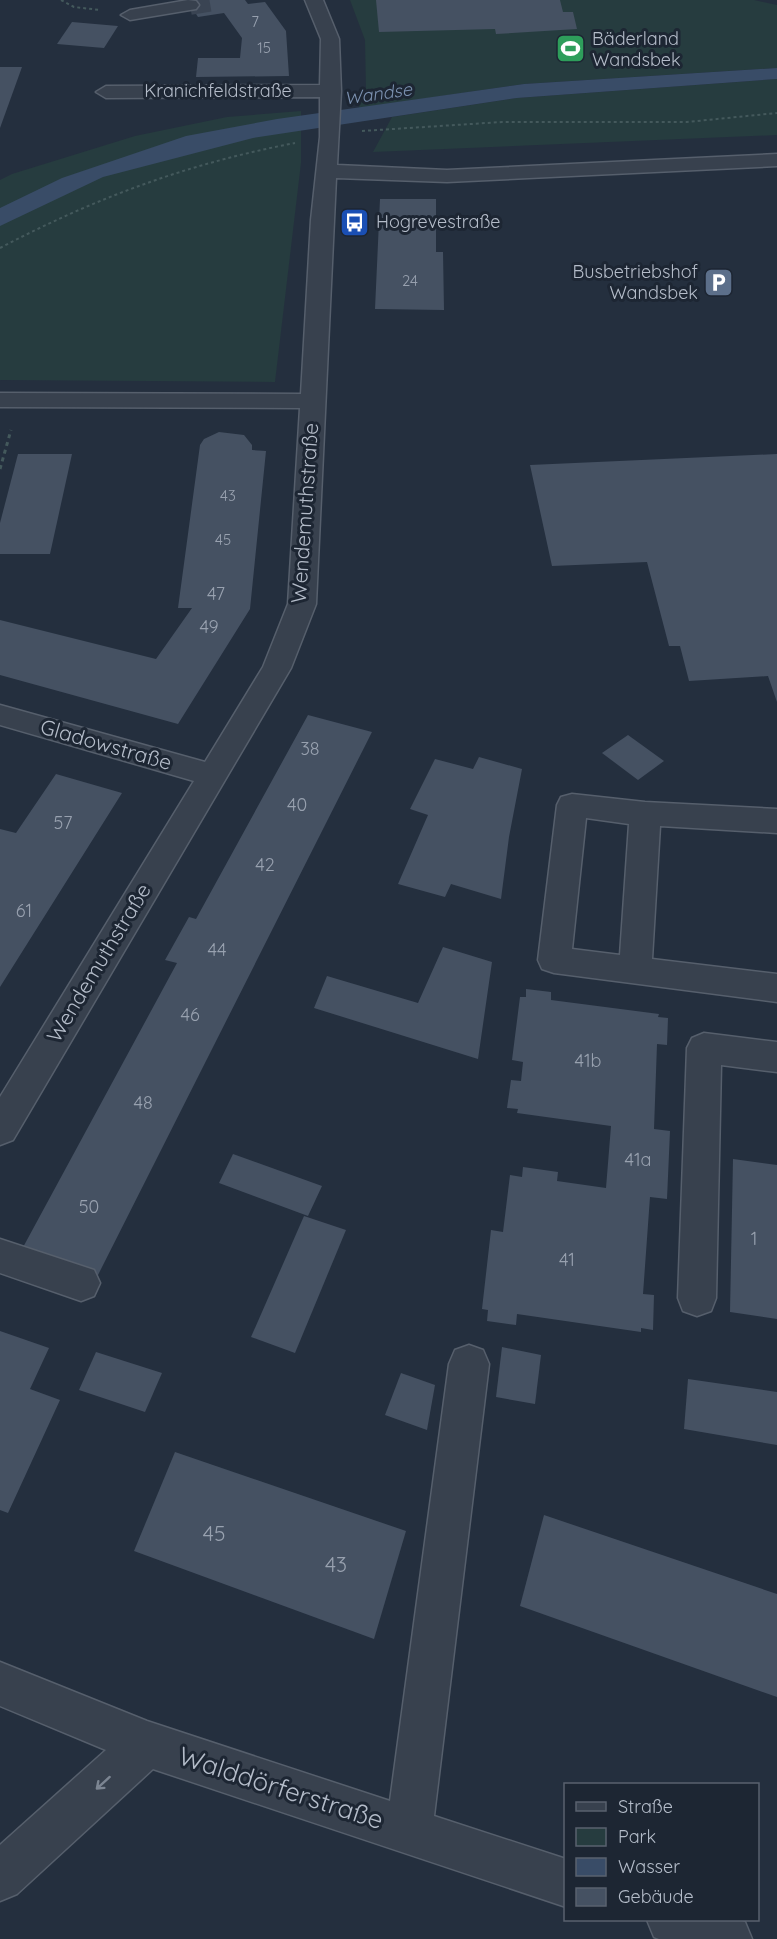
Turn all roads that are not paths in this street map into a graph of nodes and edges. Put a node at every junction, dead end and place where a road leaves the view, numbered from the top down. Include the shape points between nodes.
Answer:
1 (314, 0) edge
2 (190, 5) dead end
3 (130, 15) road end
4 (106, 92) dead end
5 (330, 116) junction
6 (777, 160) edge
7 (327, 171) junction
8 (10, 400) edge
9 (312, 401) junction
10 (0, 715) edge
11 (212, 775) junction
12 (645, 814) junction
13 (777, 821) edge
14 (635, 970) junction
15 (777, 988) edge
16 (777, 1057) edge
17 (0, 1129) edge
18 (0, 1256) edge
19 (81, 1283) dead end
20 (697, 1298) dead end
21 (469, 1364) dead end
22 (0, 1684) edge
23 (147, 1743) junction
24 (409, 1829) junction
25 (0, 1877) edge
26 (564, 1882) edge
27 (674, 1921) edge
28 (728, 1939) edge

1 - 5 street, Wendemuthstraße via 330,39
2 - 3 street
4 - 5 street, Kranichfeldstraße
5 - 7 street, Wendemuthstraße
6 - 7 street via 447,176
7 - 9 street, Wendemuthstraße
8 - 9 street via 122,410
9 - 11 street, Wendemuthstraße via 302,604 277,668
10 - 11 street, Gladowstraße
11 - 17 street, Wendemuthstraße
12 - 13 street
12 - 14 street
12 - 14 street via 572,805 554,960
14 - 15 street
16 - 20 street via 704,1048
18 - 19 street
21 - 24 street
22 - 23 street, Walddörferstraße
23 - 24 street, Walddörferstraße
23 -> 25 street
24 - 26 street, Walddörferstraße
27 - 28 street

